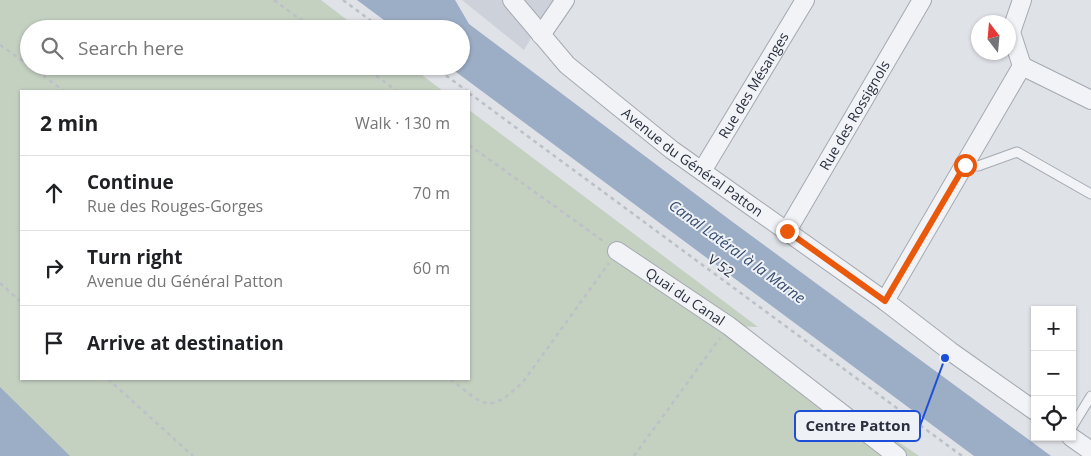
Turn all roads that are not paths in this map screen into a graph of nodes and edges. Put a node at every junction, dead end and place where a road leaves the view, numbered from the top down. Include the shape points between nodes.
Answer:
1 (512, 0) edge
2 (564, 0) edge
3 (805, 0) edge
4 (922, 0) edge
5 (1022, 0) edge
6 (542, 35) junction
7 (1022, 66) junction
8 (1091, 100) edge
9 (965, 165) junction
10 (702, 171) junction
11 (1091, 194) edge
12 (787, 231) junction
13 (617, 251) road end
14 (885, 301) junction
15 (1091, 396) edge
16 (1031, 408) edge
17 (1076, 420) edge
18 (1076, 440) edge
19 (1091, 451) edge
20 (897, 456) edge

1 - 6 street, Avenue du Général Patton
2 - 6 street
3 - 10 street, Rue des Mésanges
4 - 12 street, Rue des Rossignols
5 - 7 street via 1011,32
6 - 10 street, Avenue du Général Patton via 567,65 595,89
7 - 8 street
7 - 9 street
9 - 11 lane via 978,166 1017,152
9 - 14 street
10 - 12 street, Avenue du Général Patton
12 - 14 street, Avenue du Général Patton
13 - 20 street, Quai du Canal via 729,326
14 - 16 street, Avenue du Général Patton
15 - 17 lane
18 - 19 street

